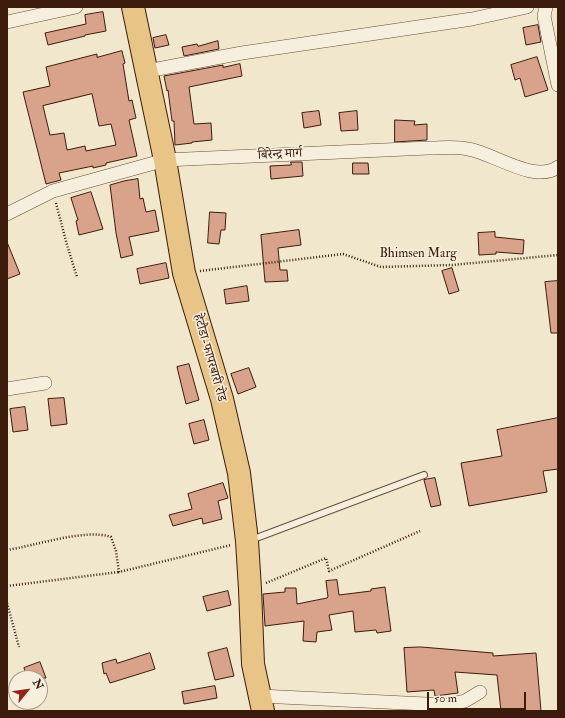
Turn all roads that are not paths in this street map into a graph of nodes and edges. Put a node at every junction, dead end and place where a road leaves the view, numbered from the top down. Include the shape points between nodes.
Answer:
1 (76, 7) edge
2 (133, 7) edge
3 (527, 7) edge
4 (546, 7) edge
5 (7, 22) edge
6 (147, 71) junction
7 (558, 85) edge
8 (165, 160) junction
9 (558, 167) edge
10 (7, 214) edge
11 (45, 383) dead end
12 (7, 389) edge
13 (424, 475) dead end
14 (247, 541) junction
15 (480, 692) dead end
16 (262, 703) edge

1 - 5 street
2 - 6 highway, हेटौडा-फापरबारी रोड
3 - 6 street
4 - 7 street via 544,16
6 - 8 highway, हेटौडा-फापरबारी रोड
8 - 9 street, बिरेन्द्र मार्ग via 436,148 468,149 534,172 552,171
8 - 10 street, बिरेन्द्र मार्ग via 53,191
8 - 14 highway, हेटौडा-फापरबारी रोड via 184,273 222,399 239,473
11 - 12 street
13 - 14 lane
14 - 16 highway, हेटौडा-फापरबारी रोड via 253,664
15 - 16 street via 465,701 447,705

